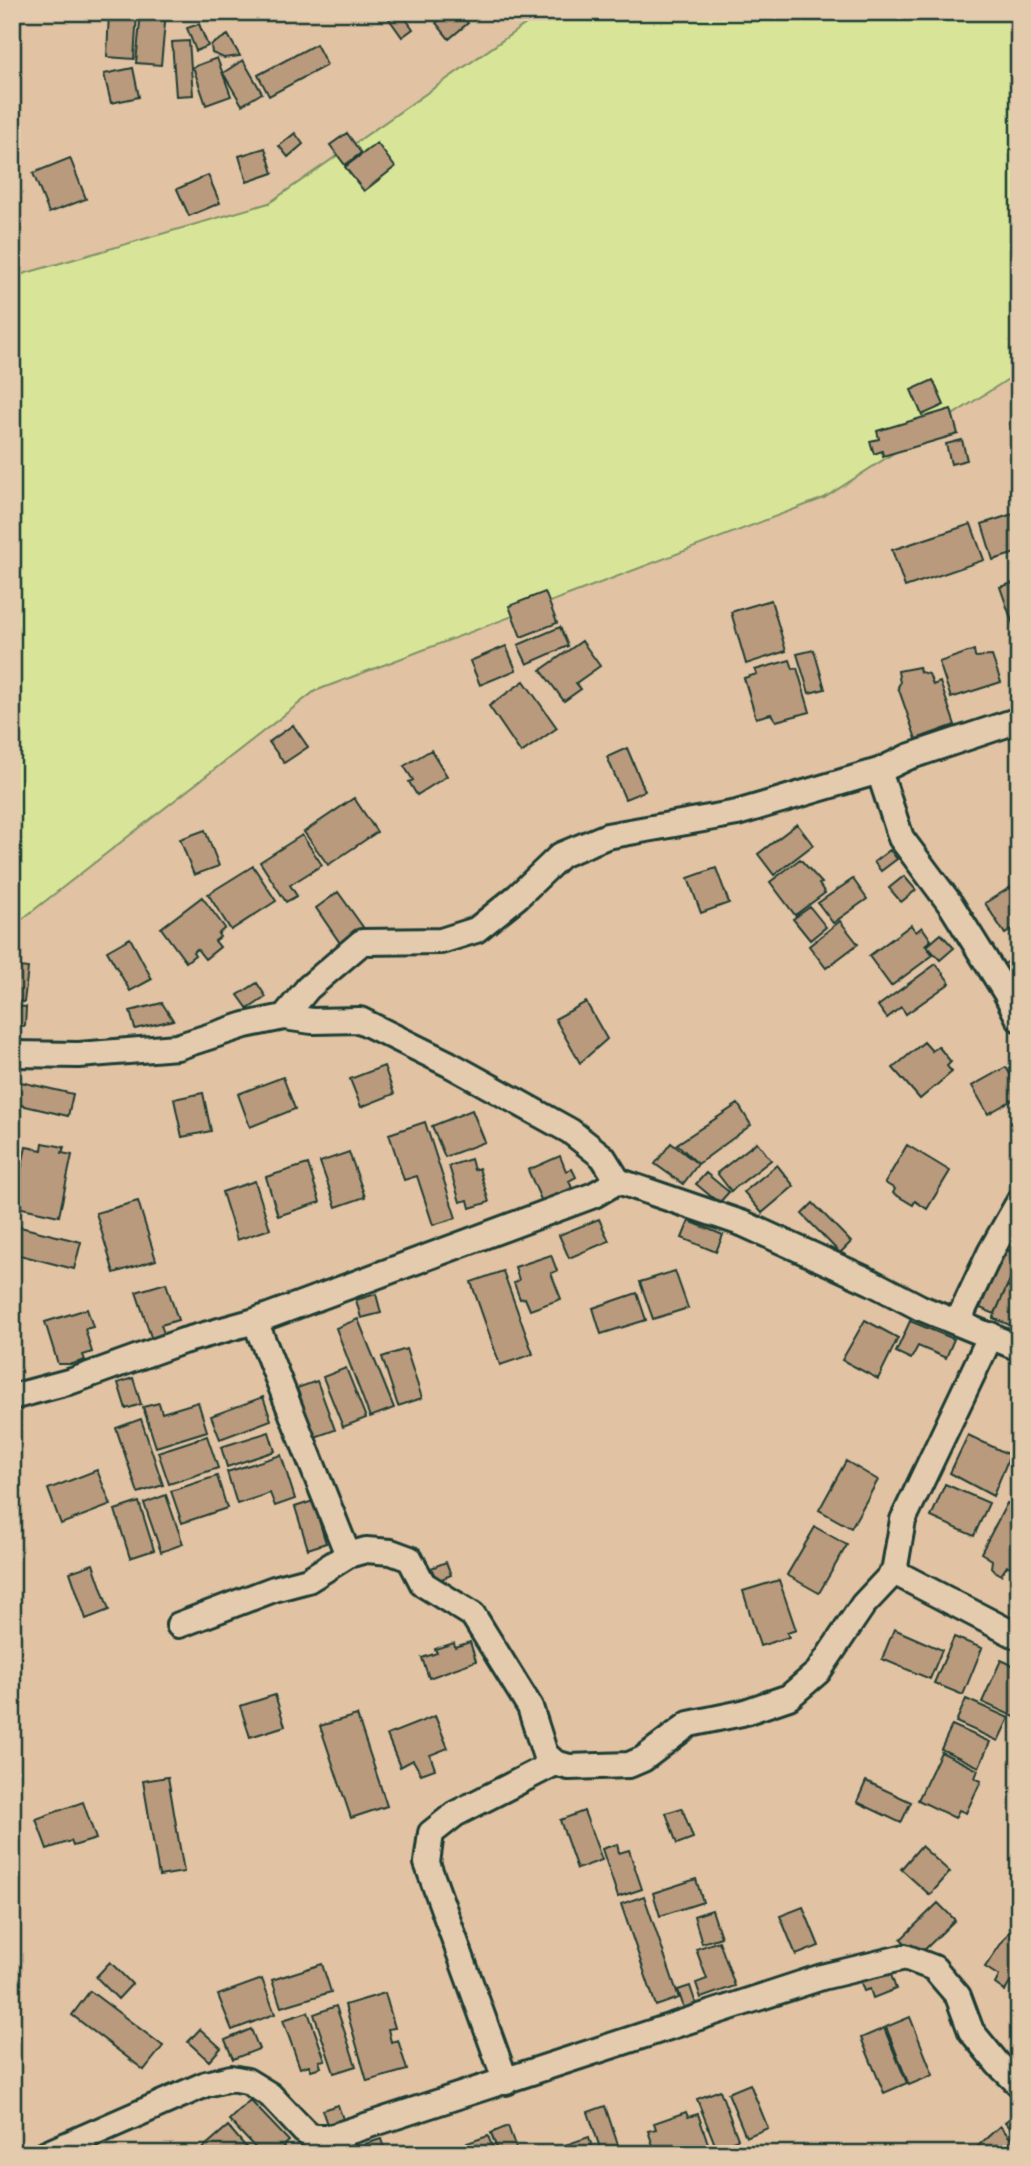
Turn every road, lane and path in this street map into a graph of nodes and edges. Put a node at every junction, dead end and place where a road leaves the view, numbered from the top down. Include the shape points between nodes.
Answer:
1 (1019, 720) edge
2 (879, 771) junction
3 (284, 1017) junction
4 (1019, 1019) edge
5 (12, 1054) edge
6 (618, 1181) junction
7 (1019, 1202) edge
8 (255, 1321) junction
9 (958, 1321) junction
10 (991, 1335) junction
11 (1019, 1348) edge
12 (12, 1397) edge
13 (348, 1555) junction
14 (894, 1572) junction
15 (179, 1625) dead end
16 (1019, 1637) edge
17 (555, 1763) junction
18 (506, 2082) junction
19 (1019, 2084) edge
20 (46, 2154) edge

1 - 2 street
2 - 3 street via 737,813 607,836 561,855 476,930 441,941 362,942 309,988
2 - 4 street via 901,838 951,905
3 - 5 street via 177,1046 79,1055
3 - 6 street via 360,1020 570,1131 603,1157
6 - 8 street via 594,1195
6 - 9 street via 744,1224
7 - 9 street
8 - 12 street
8 - 13 street
9 - 10 street
10 - 11 street
10 - 14 street via 903,1520
13 - 15 street via 308,1580
13 - 17 street via 366,1550 410,1559 423,1584 473,1615 530,1707 545,1754
14 - 16 street
14 - 17 street via 863,1605 818,1672 789,1697 689,1724 629,1765 569,1767
17 - 18 street via 455,1814 431,1833 427,1863
18 - 19 street via 822,1977 905,1957 934,1968 958,1996 971,2031
18 - 20 street via 332,2137 312,2137 270,2095 247,2081 231,2078 206,2084

